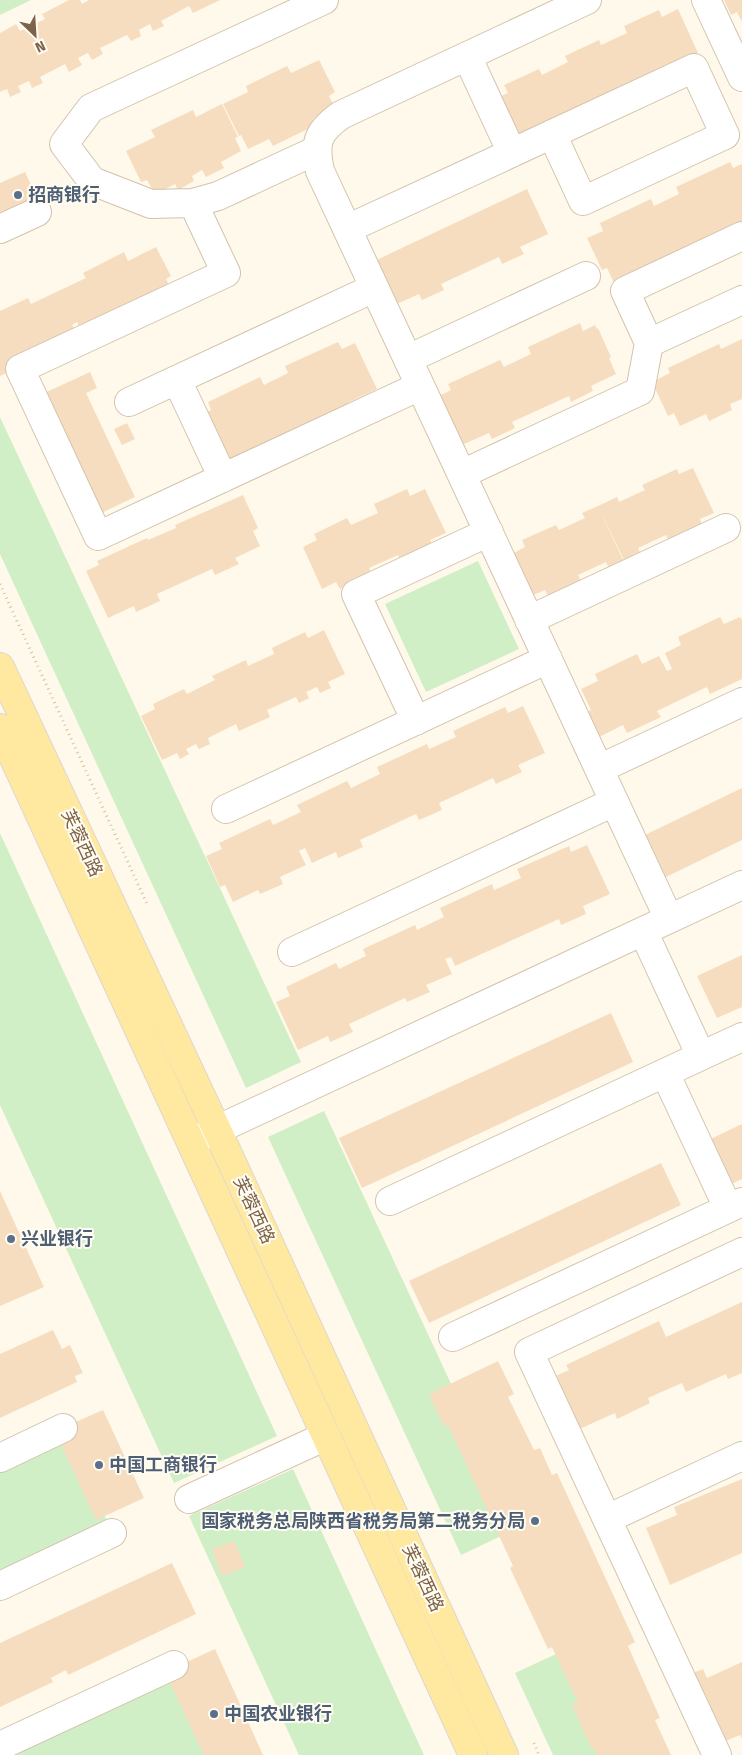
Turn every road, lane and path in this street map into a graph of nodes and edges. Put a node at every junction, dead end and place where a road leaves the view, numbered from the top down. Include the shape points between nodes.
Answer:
1 (324, 0) edge
2 (706, 0) edge
3 (575, 3) edge
4 (467, 56) junction
5 (742, 77) edge
6 (552, 134) junction
7 (316, 150) junction
8 (512, 153) junction
9 (193, 204) junction
10 (37, 212) dead end
11 (0, 229) edge
12 (347, 230) junction
13 (742, 236) edge
14 (586, 276) dead end
15 (374, 288) junction
16 (742, 300) edge
17 (650, 343) junction
18 (408, 358) junction
19 (177, 380) junction
20 (420, 386) junction
21 (129, 402) dead end
22 (462, 474) junction
23 (223, 478) junction
24 (726, 528) dead end
25 (489, 532) junction
26 (530, 620) junction
27 (548, 659) junction
28 (0, 667) edge
29 (742, 702) edge
30 (416, 721) junction
31 (0, 728) edge
32 (599, 769) junction
33 (614, 802) junction
34 (226, 809) dead end
35 (742, 885) edge
36 (669, 919) junction
37 (643, 931) junction
38 (292, 952) dead end
39 (742, 1037) edge
40 (701, 1056) junction
41 (665, 1073) junction
42 (217, 1130) junction
43 (190, 1142) junction
44 (390, 1201) dead end
45 (735, 1205) edge
46 (742, 1252) edge
47 (453, 1336) dead end
48 (63, 1428) dead end
49 (326, 1436) junction
50 (742, 1456) edge
51 (0, 1458) edge
52 (189, 1498) dead end
53 (606, 1519) junction
54 (112, 1534) dead end
55 (0, 1586) edge
56 (174, 1665) dead end
57 (0, 1746) edge
58 (472, 1755) edge
59 (504, 1755) edge
60 (717, 1755) edge

1 - 9 street via 91,108 64,144 92,181 151,204
2 - 5 street
3 - 4 street
4 - 7 street via 342,114 327,125
4 - 8 street
6 - 6 street via 694,68 725,134 583,201
6 - 8 street
7 - 9 street via 218,196
7 - 12 street via 320,171
8 - 12 street
9 - 23 street via 226,274 20,369 98,536
10 - 11 street
12 - 15 street
13 - 17 street via 625,291
14 - 18 street
15 - 18 street
15 - 19 street
16 - 17 street
17 - 22 street via 640,391
18 - 20 street
19 - 21 street
19 - 23 street
20 - 22 street
20 - 23 street
22 - 25 street
24 - 26 street
25 - 26 street
25 - 30 street via 356,594
26 - 27 street
27 - 30 street
27 - 32 street
28 - 42 main road, 芙蓉西路
29 - 32 street
30 - 34 street
31 - 43 main road, 芙蓉西路
32 - 33 street
33 - 36 street
33 - 38 street
35 - 36 street
36 - 37 street
37 - 40 street
37 - 42 street
39 - 40 street
40 - 41 street
41 - 44 street
41 - 45 street
42 - 43 street
42 - 59 main road, 芙蓉西路
43 - 49 main road, 芙蓉西路
45 - 47 street
46 - 53 street via 529,1352
48 - 51 street
49 - 52 street
49 - 58 main road, 芙蓉西路
50 - 53 street
53 - 60 street
54 - 55 street
56 - 57 street

